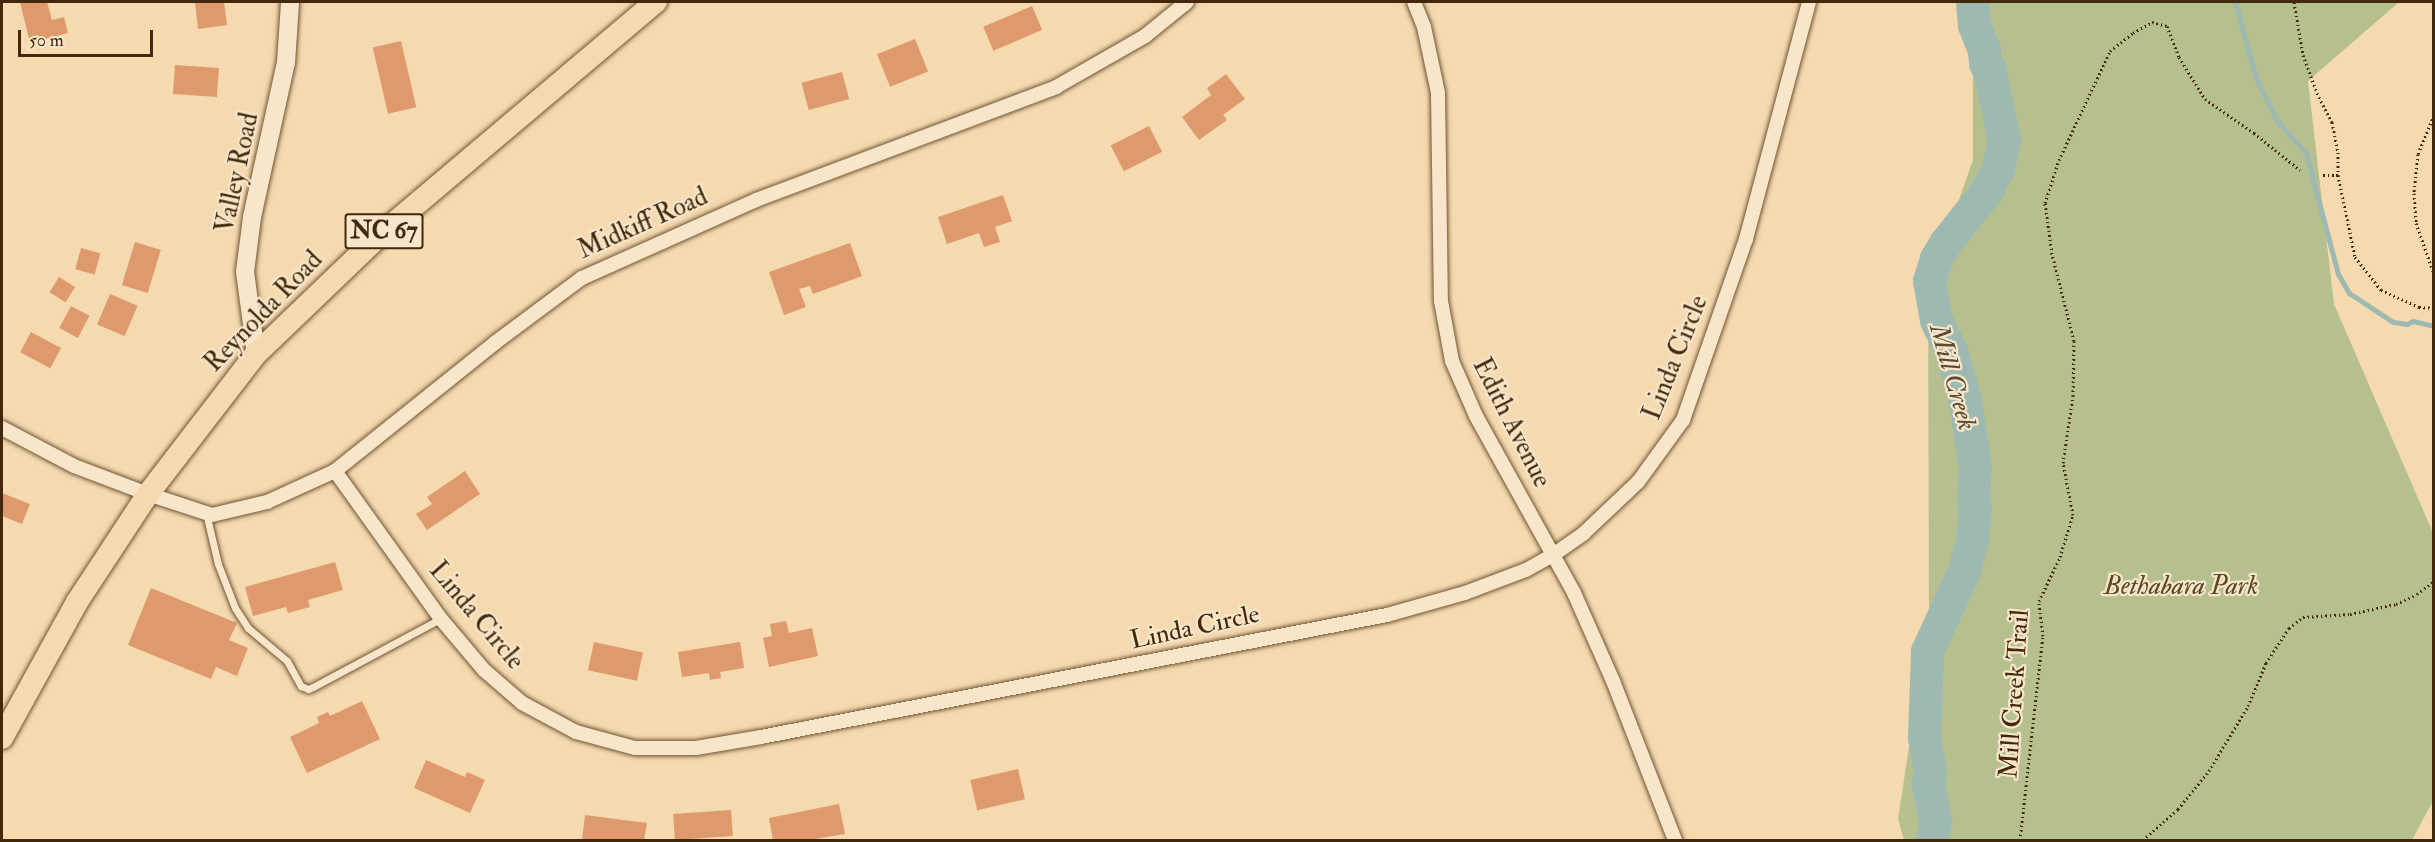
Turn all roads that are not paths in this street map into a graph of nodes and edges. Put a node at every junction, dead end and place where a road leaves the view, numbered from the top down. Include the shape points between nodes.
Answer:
1 (290, 2) edge
2 (656, 2) edge
3 (1186, 2) edge
4 (1414, 2) edge
5 (1809, 2) edge
6 (256, 354) junction
7 (2, 428) edge
8 (335, 471) junction
9 (148, 494) junction
10 (206, 513) junction
11 (1553, 555) junction
12 (441, 618) junction
13 (2, 738) edge
14 (1675, 840) edge

1 - 6 street, Valley Road via 286,63 252,216 245,272
2 - 6 main road, Reynolda Road / NC 67 via 381,234
3 - 8 street, Midkiff Road via 1145,36 1056,87 756,200 582,278
4 - 11 street, Edith Avenue via 1424,27 1438,93 1441,301 1452,361 1476,416
5 - 11 street, Linda Circle via 1746,239 1683,420 1638,482 1584,533
6 - 9 main road, Reynolda Road / NC 67
7 - 9 street, Midkiff Road via 74,466
8 - 10 street, Midkiff Road via 267,502 212,515
8 - 12 street, Linda Circle
9 - 10 street, Midkiff Road
9 - 13 main road, Reynolda Road / NC 67 via 70,612
10 - 12 lane via 218,564 235,608 248,628 287,661 301,686 313,687
11 - 12 street, Linda Circle via 1526,570 1465,593 1387,615 696,748 635,748 576,732 522,703 484,670
11 - 14 street, Edith Avenue via 1613,681

